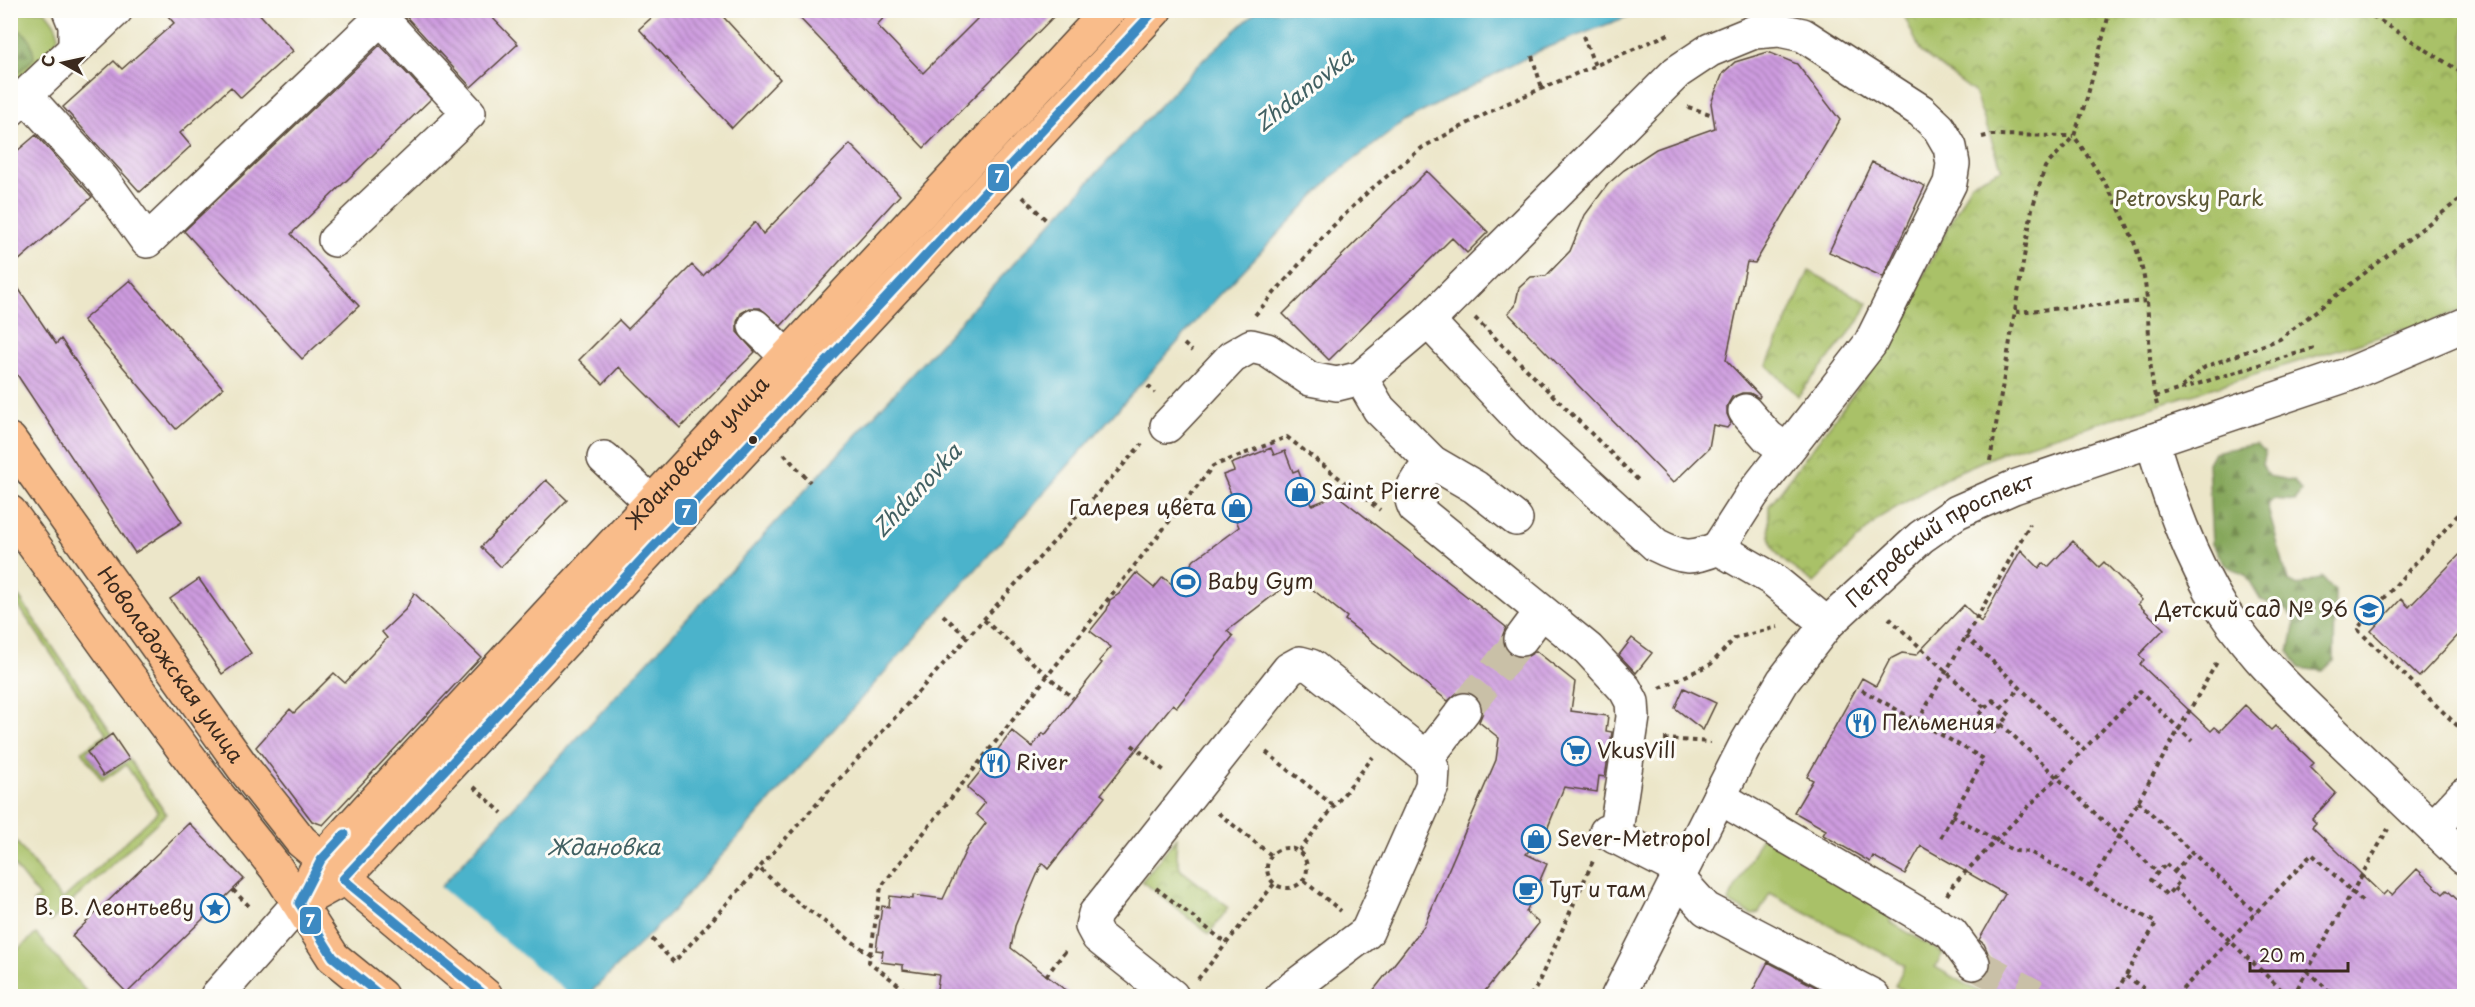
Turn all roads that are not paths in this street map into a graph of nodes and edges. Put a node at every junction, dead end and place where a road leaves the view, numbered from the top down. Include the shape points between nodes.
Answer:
1 (69, 10) edge
2 (116, 10) edge
3 (1109, 10) edge
4 (1155, 10) edge
5 (75, 48) junction
6 (18, 103) edge
7 (335, 240) dead end
8 (1428, 321) junction
9 (755, 326) dead end
10 (2464, 326) edge
11 (788, 358) junction
12 (1360, 378) junction
13 (1745, 411) dead end
14 (2155, 425) junction
15 (1167, 426) road end
16 (10, 440) edge
17 (1786, 450) junction
18 (604, 458) dead end
19 (1432, 462) junction
20 (651, 502) junction
21 (1516, 519) dead end
22 (17, 533) edge
23 (1718, 548) junction
24 (1541, 612) junction
25 (1827, 624) junction
26 (1521, 639) tunnel mouth
27 (1464, 710) tunnel mouth
28 (1427, 758) junction
29 (2464, 795) edge
30 (1719, 797) junction
31 (2433, 828) junction
32 (2464, 858) edge
33 (332, 870) junction
34 (1680, 875) junction
35 (299, 903) junction
36 (1973, 963) tunnel mouth
37 (1182, 992) edge
38 (218, 996) edge
39 (381, 996) edge
40 (486, 996) edge
41 (1282, 996) edge
42 (1618, 996) edge
43 (1873, 996) edge

1 - 5 street via 75,25
2 - 5 street
3 - 11 main road, Ждановская улица
4 - 33 main road, Ждановская улица
5 - 6 street
6 - 7 street via 103,180 147,241 381,18 469,113
8 - 12 street
8 - 17 street via 1677,72 1710,50 1754,32 1779,30 1810,39 1921,111 1939,128 1950,147 1953,164 1950,183 1870,344
8 - 23 street via 1536,436 1656,545 1676,555 1697,557
9 - 11 street
10 - 14 street, Петровский проспект via 2347,375
11 - 20 main road, Ждановская улица
12 - 15 street via 1337,384 1310,379 1267,350 1251,346 1232,357
12 - 19 street via 1379,409
13 - 17 street
14 - 25 street, Петровский проспект via 1957,512 1921,537
14 - 31 street via 2180,529 2223,609 2256,654
16 - 33 main road, Новоладожская улица via 242,766 301,841
17 - 23 street
18 - 20 street
19 - 21 street via 1475,487
19 - 24 street via 1413,486 1410,498 1415,508
20 - 33 main road, Ждановская улица
22 - 35 main road, Новоладожская улица
23 - 25 street via 1772,579
24 - 26 street
24 - 34 street via 1588,648 1632,702 1630,737 1610,834
25 - 30 street, Петровский проспект via 1783,681
27 - 28 street
28 - 37 street via 1311,666 1300,663 1289,669 1095,914 1092,926 1098,937
28 - 41 street via 1433,770 1432,786 1368,932
29 - 31 street
30 - 34 street, Петровский проспект
30 - 36 street via 1951,933
31 - 32 street
33 - 35 main road, Ждановская улица
33 - 40 main road, Новоладожская улица
34 - 42 street, Петровский проспект
34 - 43 street via 1707,909
35 - 38 street, Ждановская улица
35 - 39 main road, Новоладожская улица via 333,957

